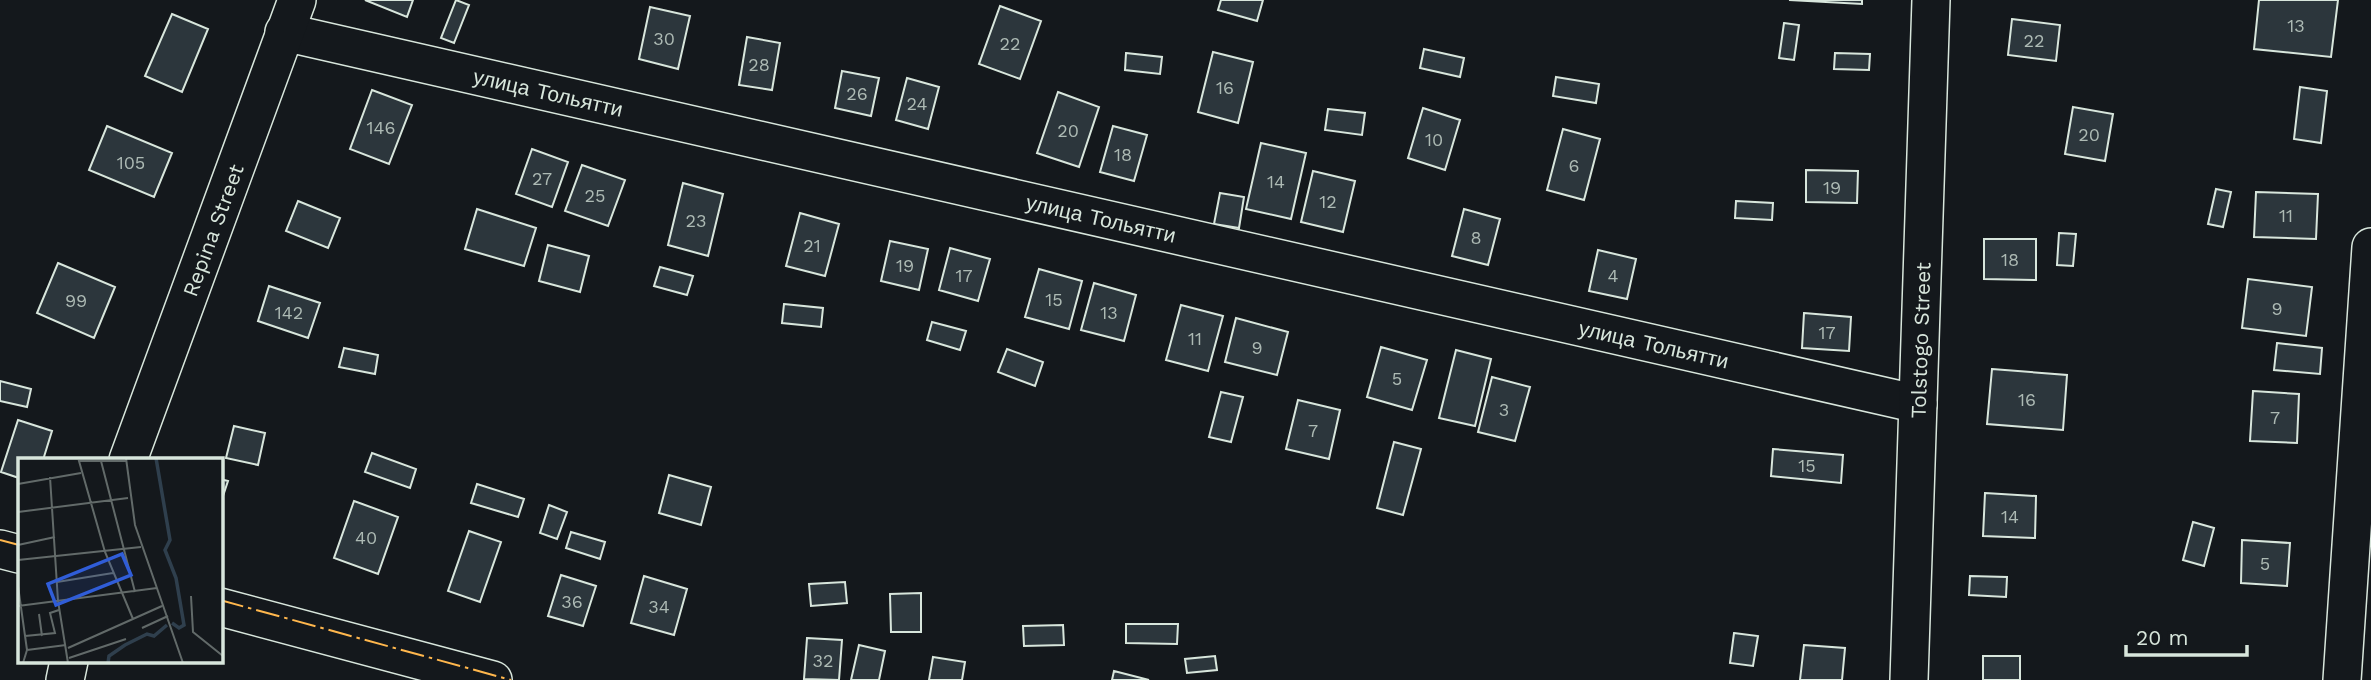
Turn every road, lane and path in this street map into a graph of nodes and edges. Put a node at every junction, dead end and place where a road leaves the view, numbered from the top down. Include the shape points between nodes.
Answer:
1 (1931, 0) edge
2 (290, 16) edge
3 (2371, 247) edge
4 (1918, 404) junction
5 (129, 458) edge
6 (0, 549) edge
7 (18, 554) edge
8 (222, 608) edge
9 (69, 662) edge
10 (65, 680) edge
11 (493, 680) edge
12 (1909, 680) edge
13 (2342, 680) edge

1 - 4 street, Tolstogo Street
2 - 4 street, улица Тольятти
2 - 5 street, Repina Street
3 - 13 street
4 - 12 street, Tolstogo Street
6 - 7 street
8 - 11 street
9 - 10 street

